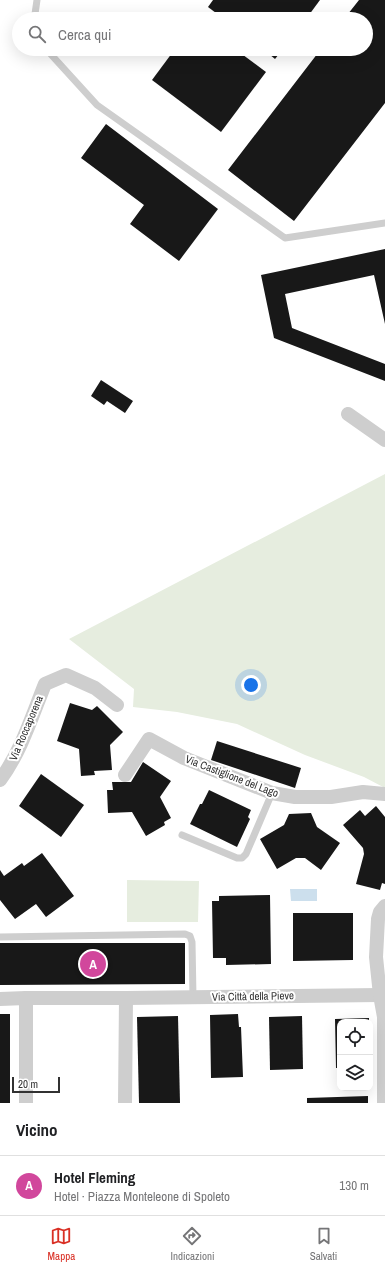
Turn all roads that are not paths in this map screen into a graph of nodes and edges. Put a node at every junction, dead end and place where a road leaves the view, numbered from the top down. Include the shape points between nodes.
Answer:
1 (37, 0) edge
2 (35, 12) edge
3 (52, 56) edge
4 (385, 223) edge
5 (348, 414) dead end
6 (385, 440) edge
7 (117, 705) dead end
8 (126, 775) dead end
9 (0, 780) edge
10 (272, 793) junction
11 (385, 794) edge
12 (182, 835) dead end
13 (385, 906) edge
14 (0, 937) edge
15 (380, 995) junction
16 (193, 997) junction
17 (0, 998) edge
18 (26, 998) junction
19 (126, 998) junction
20 (26, 1103) edge
21 (125, 1103) edge
22 (384, 1103) edge

1 - 2 lane
3 - 4 lane via 97,105 285,238
5 - 6 street
7 - 9 street, Via Roccaporena via 94,688 66,675 45,684 19,749
8 - 10 street, Via Castiglione del Lago via 149,739 184,758
10 - 11 street, Via Castiglione del Lago via 295,797 331,797 363,792
10 - 12 lane via 242,858
13 - 15 street via 380,912 377,924 376,957
14 - 16 lane via 186,934 192,942
15 - 16 street, Via Città della Pieve
15 - 22 street via 384,1018
16 - 19 street, Via Città della Pieve
17 - 18 street
18 - 19 street, Via Città della Pieve
18 - 20 street
19 - 21 street

